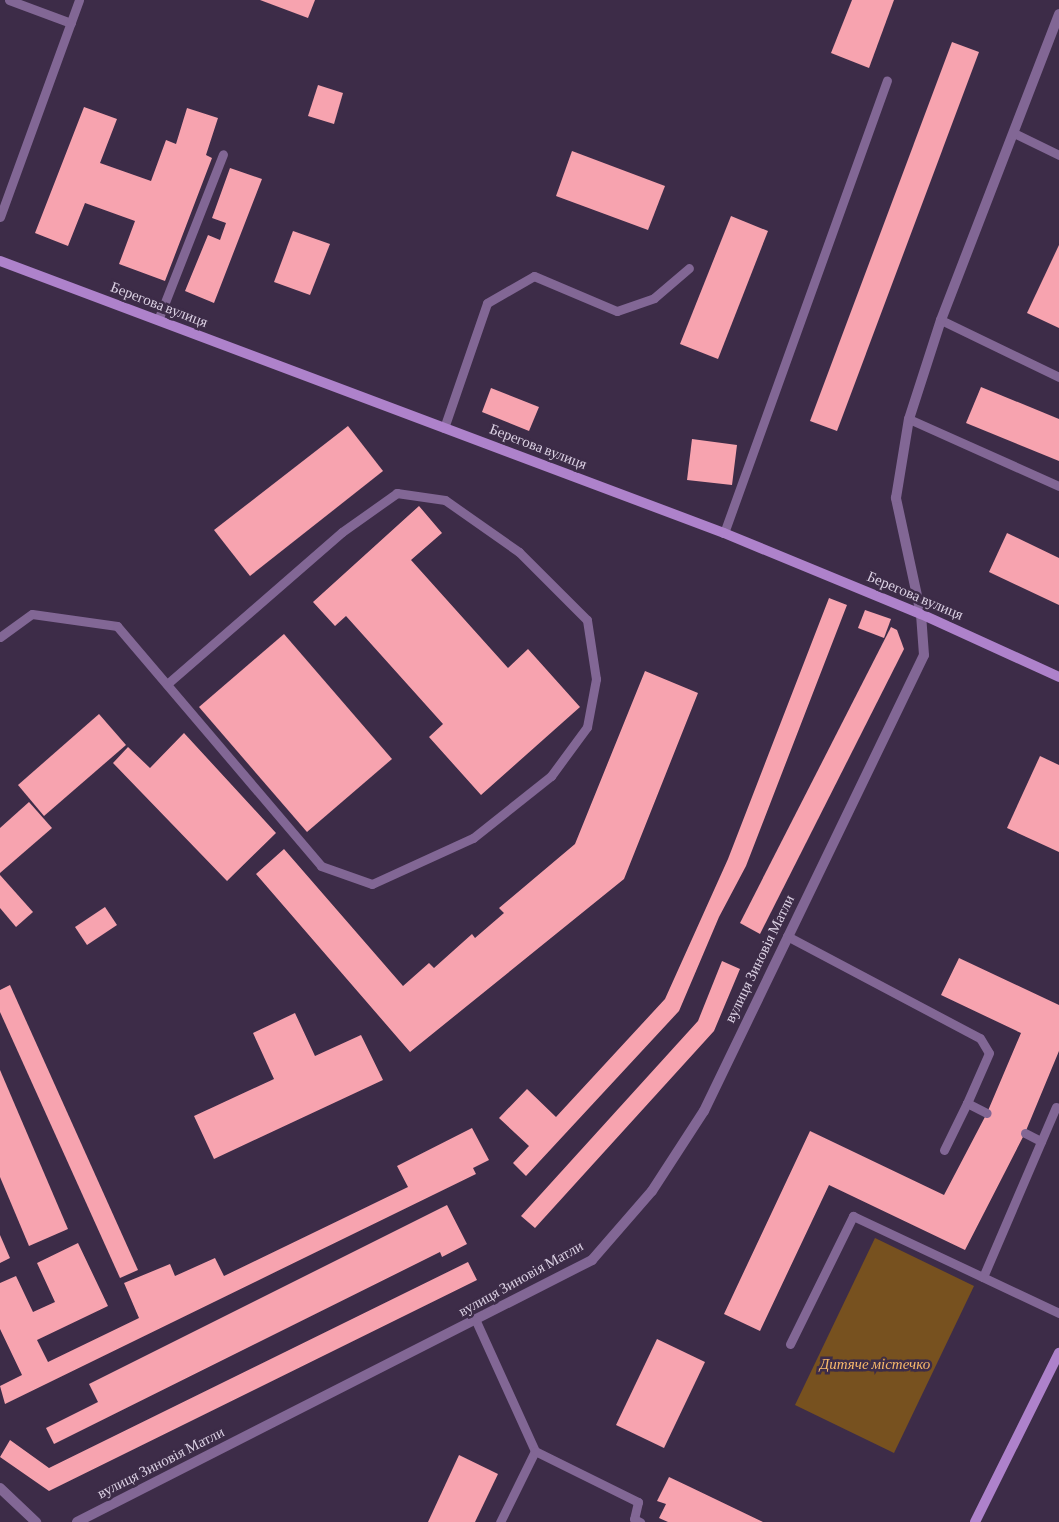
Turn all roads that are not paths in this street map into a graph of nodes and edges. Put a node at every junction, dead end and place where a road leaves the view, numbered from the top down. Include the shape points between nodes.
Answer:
1 (9, 0) edge
2 (79, 0) edge
3 (1059, 14) edge
4 (71, 23) junction
5 (887, 80) dead end
6 (1016, 134) junction
7 (223, 154) dead end
8 (1059, 155) edge
9 (0, 217) edge
10 (0, 261) edge
11 (689, 268) dead end
12 (158, 320) junction
13 (941, 320) junction
14 (1059, 377) edge
15 (909, 419) junction
16 (444, 428) junction
17 (1059, 486) edge
18 (724, 533) junction
19 (921, 614) junction
20 (0, 637) edge
21 (1059, 677) edge
22 (167, 684) junction
23 (787, 936) junction
24 (967, 1103) junction
25 (1056, 1107) dead end
26 (987, 1113) dead end
27 (1025, 1133) dead end
28 (1041, 1141) junction
29 (944, 1150) dead end
30 (983, 1277) junction
31 (1059, 1313) edge
32 (476, 1321) junction
33 (790, 1344) dead end
34 (1059, 1353) edge
35 (535, 1450) junction
36 (0, 1488) edge
37 (36, 1522) edge
38 (77, 1522) edge
39 (500, 1522) edge
40 (640, 1522) edge
41 (975, 1522) edge

1 - 4 lane
2 - 4 lane
3 - 6 street, вулиця Зиновія Матли
4 - 9 lane
5 - 18 lane via 745,463
6 - 8 lane
6 - 13 street, вулиця Зиновія Матли
7 - 12 lane
10 - 12 street, Берегова вулиця
11 - 16 lane via 654,298 617,311 534,276 487,303
12 - 16 street, Берегова вулиця
13 - 14 lane
13 - 15 street, вулиця Зиновія Матли
15 - 17 lane
15 - 19 street, вулиця Зиновія Матли via 896,498
16 - 18 street, Берегова вулиця
18 - 19 street, Берегова вулиця
19 - 21 street, Берегова вулиця
19 - 23 street, вулиця Зиновія Матли via 924,655
20 - 22 lane via 32,614 117,626
22 - 22 lane via 321,866 372,884 473,838 551,776 587,727 596,679 587,620 519,552 445,500 397,493 342,532
23 - 24 lane via 980,1038 989,1053
23 - 32 street, вулиця Зиновія Матли via 704,1111 652,1191 592,1260
24 - 26 lane
24 - 29 lane
25 - 28 lane
27 - 28 lane
28 - 30 lane
30 - 31 lane
30 - 33 lane via 853,1216
32 - 35 lane
32 - 38 street, вулиця Зиновія Матли
34 - 41 street
35 - 39 lane
35 - 40 lane via 638,1502 634,1519
36 - 37 street

